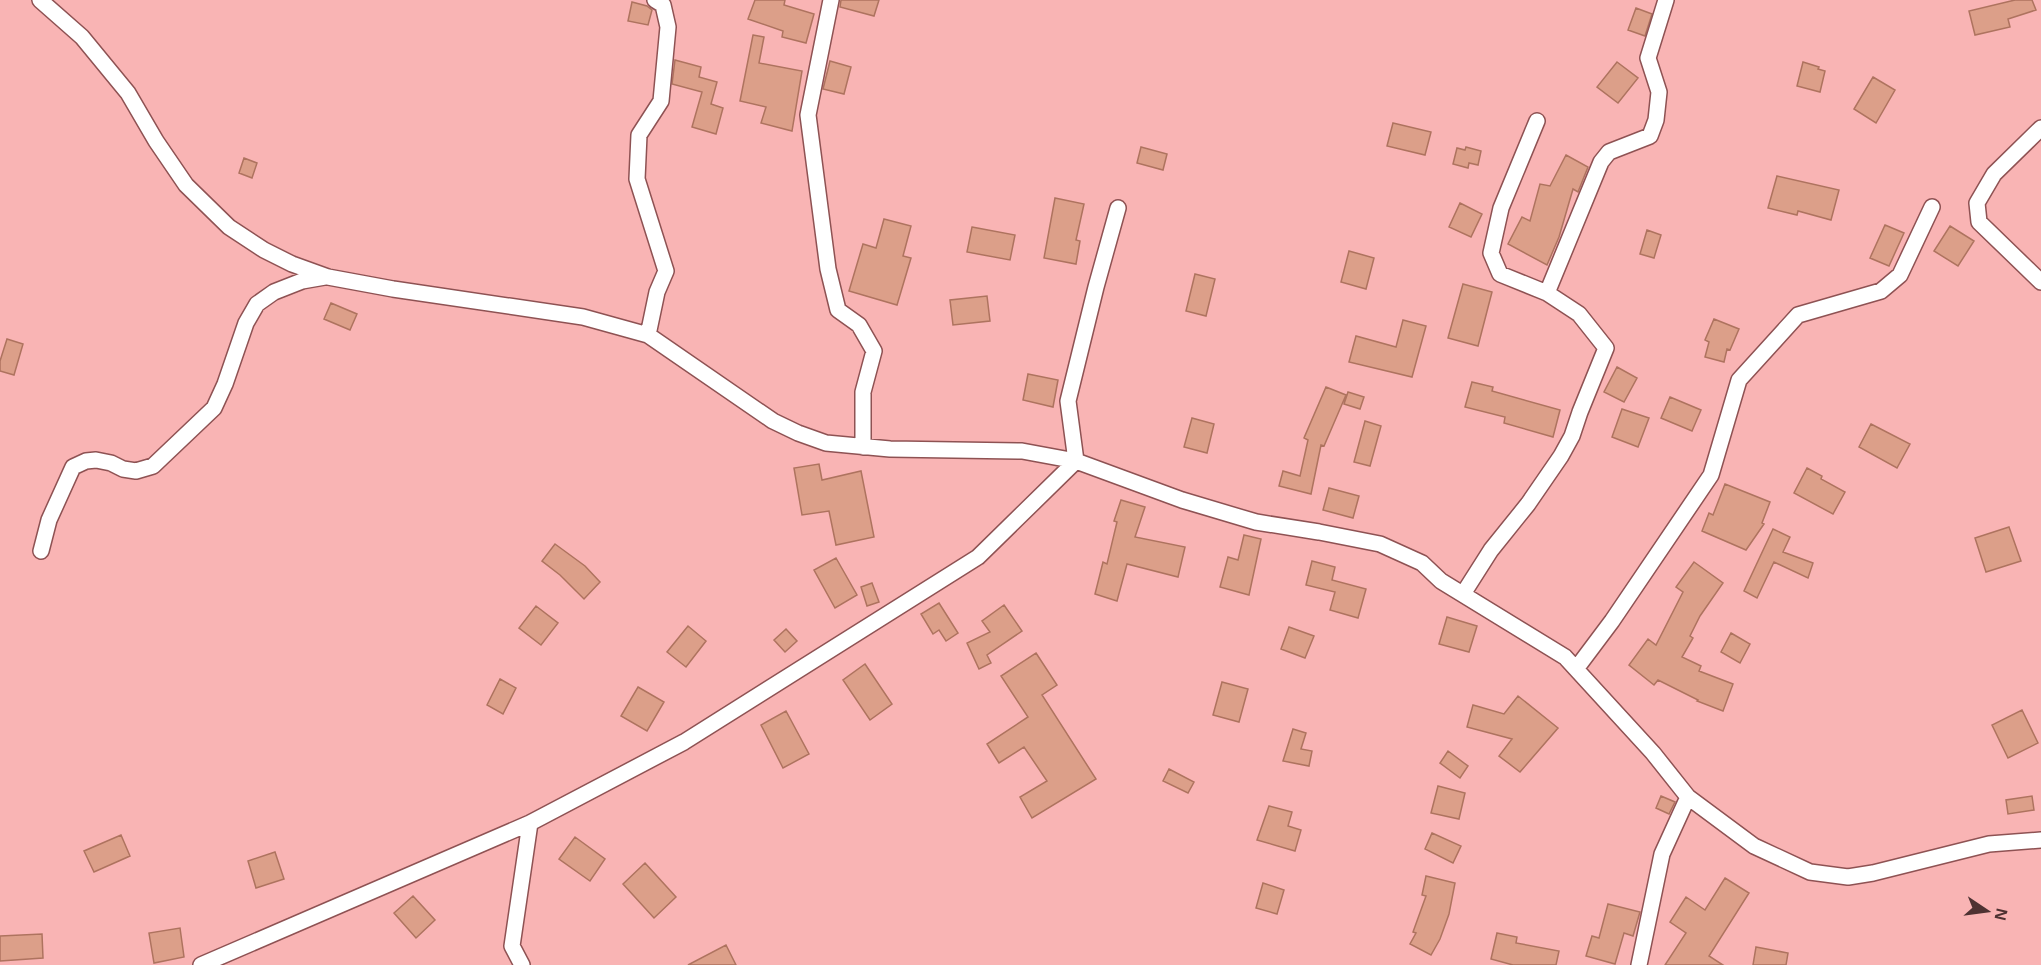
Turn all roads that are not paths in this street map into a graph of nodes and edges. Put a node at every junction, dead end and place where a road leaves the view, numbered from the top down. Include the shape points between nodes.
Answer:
1 (40, 0) edge
2 (655, 0) edge
3 (831, 0) edge
4 (1666, 0) edge
5 (1537, 121) dead end
6 (2041, 129) edge
7 (1932, 207) dead end
8 (1119, 208) dead end
9 (328, 277) junction
10 (2041, 282) edge
11 (1547, 293) junction
12 (648, 335) junction
13 (863, 447) junction
14 (1076, 461) junction
15 (41, 551) dead end
16 (1463, 594) junction
17 (1576, 669) junction
18 (1688, 797) junction
19 (530, 823) junction
20 (2041, 840) edge
21 (201, 965) edge
22 (522, 965) edge
23 (1639, 965) edge

1 - 9 street via 89,45 128,93 186,185 229,227 264,250
2 - 12 street via 663,5 668,27 661,101 639,135 637,179 666,271
3 - 13 street via 808,115 828,269 838,310 859,325 874,351 863,392
4 - 11 street via 1648,58 1659,92 1650,136 1609,152 1601,162
5 - 11 street via 1501,208 1491,253 1500,274
6 - 10 street via 1994,174 1977,203 1979,222
7 - 17 street via 1900,275 1881,291 1798,315 1739,380 1711,475
8 - 14 street via 1068,401
9 - 12 street via 583,317
9 - 15 street via 302,281 257,303 214,408 153,466 136,471 96,460 74,467 49,520
11 - 16 street via 1579,314 1606,348 1561,456
12 - 13 street via 773,421 826,443
13 - 14 street via 1022,451
14 - 16 street via 1256,522 1380,544 1422,563
14 - 19 street via 978,557 684,742
16 - 17 street via 1565,657
17 - 18 street
18 - 20 street via 1754,846 1810,872 1848,877 1989,844
18 - 23 street via 1662,854
19 - 21 street
19 - 22 street via 512,946

